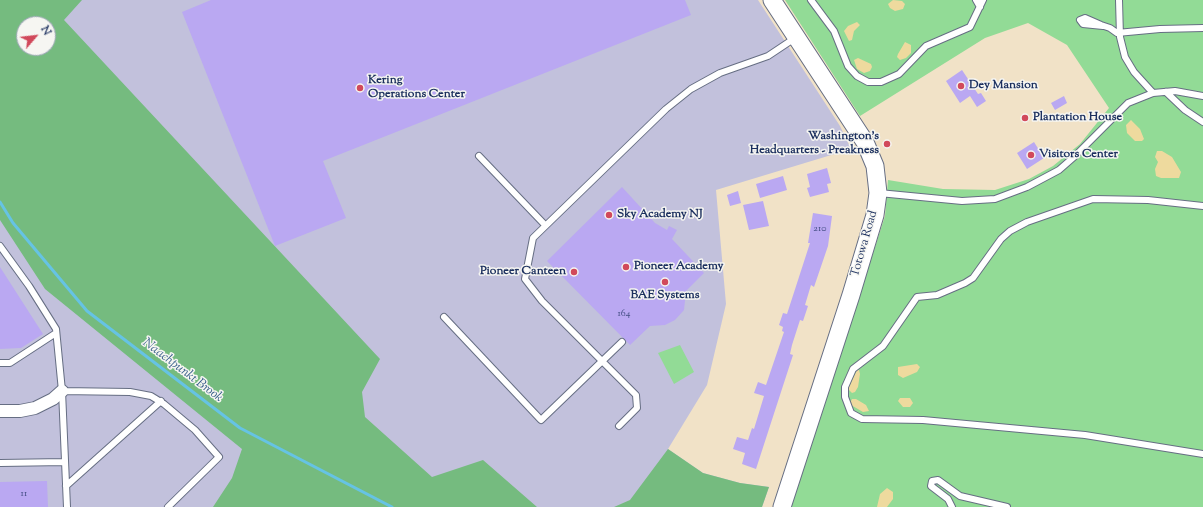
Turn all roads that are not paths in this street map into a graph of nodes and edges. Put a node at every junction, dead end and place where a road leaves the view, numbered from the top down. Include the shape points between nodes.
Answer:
1 (772, 0) edge
2 (811, 0) edge
3 (976, 0) edge
4 (983, 0) edge
5 (1119, 0) edge
6 (980, 7) junction
7 (1103, 26) dead end
8 (1203, 28) edge
9 (1119, 33) junction
10 (796, 37) junction
11 (1166, 92) junction
12 (1153, 93) junction
13 (1203, 96) edge
14 (1203, 122) edge
15 (479, 156) dead end
16 (878, 193) junction
17 (1203, 206) edge
18 (545, 225) junction
19 (0, 246) edge
20 (444, 317) dead end
21 (56, 333) junction
22 (622, 342) dead end
23 (602, 360) junction
24 (0, 363) edge
25 (62, 391) junction
26 (160, 401) junction
27 (0, 411) edge
28 (619, 426) dead end
29 (1203, 454) edge
30 (65, 462) junction
31 (0, 463) edge
32 (66, 486) junction
33 (68, 507) edge
34 (168, 507) edge
35 (782, 507) edge
36 (952, 507) edge
37 (1007, 507) edge

1 - 10 main road, Totowa Road
2 - 6 lane via 834,30 848,66 857,76 868,82 881,82 899,74 926,46 970,28
3 - 6 lane
4 - 6 lane
5 - 9 lane
7 - 9 lane
8 - 9 lane
9 - 12 lane via 1130,66
10 - 16 main road, Totowa Road via 865,142 875,166
10 - 18 lane via 768,56 720,73 691,89 666,109
11 - 12 lane
11 - 13 lane via 1188,92
11 - 14 lane via 1185,110
12 - 16 lane via 1128,103 1059,170 1021,190 995,199 962,201
15 - 18 lane
16 - 35 main road, Totowa Road via 875,215 853,288
17 - 29 lane via 1148,200 1093,199 1027,222 1010,231 1001,239 973,278 965,284 937,295 917,297 914,300 883,346 853,369 845,387 845,397 851,413 862,419 923,420 1084,435
18 - 23 lane via 533,238 525,279 542,301
19 - 21 lane via 29,286
20 - 23 lane via 541,420
21 - 24 lane via 10,363
21 - 25 lane
22 - 23 lane
23 - 28 lane via 636,395 637,408
25 - 26 lane via 130,392 151,396
25 - 27 street via 35,408
25 - 30 lane
26 - 32 lane
26 - 34 lane via 195,430 220,457
30 - 31 lane
30 - 32 lane
32 - 33 lane
36 - 37 lane via 948,499 931,486 932,481 938,480 960,496

